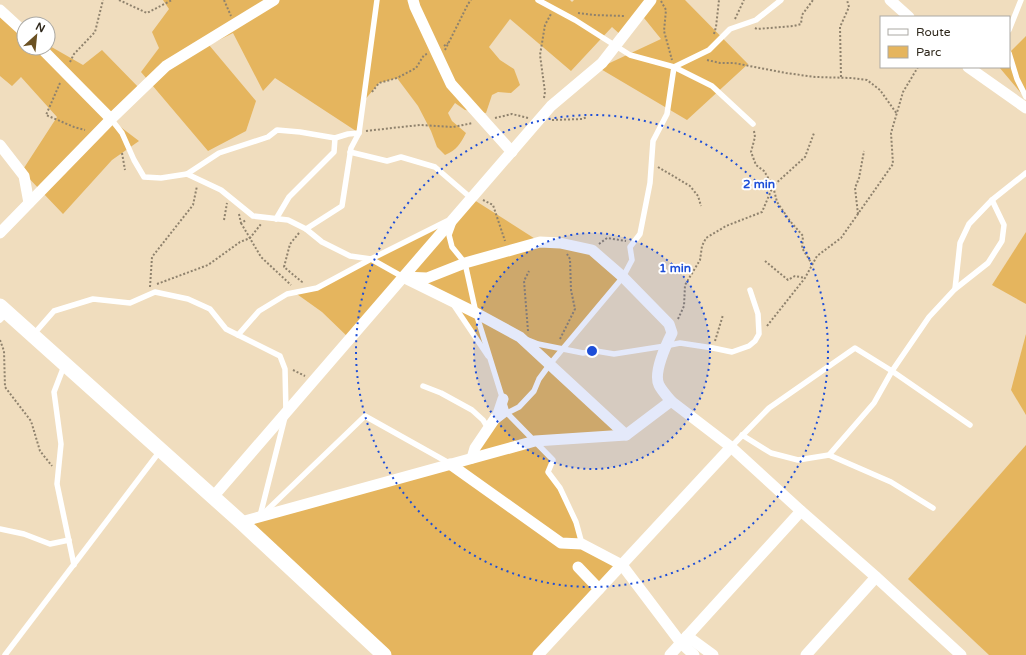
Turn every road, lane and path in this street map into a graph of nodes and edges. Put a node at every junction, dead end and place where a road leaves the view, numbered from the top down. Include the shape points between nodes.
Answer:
1 (119, 0) edge
2 (172, 0) edge
3 (224, 0) edge
4 (274, 0) edge
5 (377, 0) edge
6 (413, 0) edge
7 (471, 0) edge
8 (538, 0) edge
9 (651, 0) edge
10 (661, 0) edge
11 (719, 0) edge
12 (744, 0) edge
13 (781, 0) edge
14 (813, 0) edge
15 (847, 0) edge
16 (890, 0) edge
17 (1021, 0) edge
18 (554, 9) junction
19 (0, 10) edge
20 (578, 13) dead end
21 (639, 16) junction
22 (908, 16) edge
23 (747, 23) junction
24 (16, 25) edge
25 (234, 25) junction
26 (1010, 28) edge
27 (730, 29) junction
28 (448, 43) junction
29 (616, 46) junction
30 (435, 50) junction
31 (706, 51) junction
32 (49, 56) edge
33 (694, 57) junction
34 (1010, 57) edge
35 (674, 67) junction
36 (917, 68) edge
37 (969, 68) edge
38 (444, 69) junction
39 (841, 77) junction
40 (1026, 97) edge
41 (544, 99) dead end
42 (363, 102) junction
43 (1026, 108) edge
44 (896, 114) junction
45 (111, 119) junction
46 (753, 124) joint
47 (359, 132) junction
48 (814, 132) dead end
49 (335, 138) junction
50 (0, 145) edge
51 (864, 151) dead end
52 (350, 152) junction
53 (512, 152) junction
54 (652, 163) junction
55 (1026, 173) edge
56 (187, 174) junction
57 (198, 179) junction
58 (773, 186) junction
59 (474, 195) junction
60 (228, 196) junction
61 (992, 200) junction
62 (29, 203) junction
63 (701, 206) dead end
64 (858, 214) junction
65 (266, 218) junction
66 (454, 218) junction
67 (276, 219) junction
68 (224, 220) dead end
69 (241, 223) dead end
70 (304, 229) junction
71 (0, 233) edge
72 (250, 238) junction
73 (633, 242) junction
74 (560, 243) junction
75 (592, 250) junction
76 (508, 251) junction
77 (371, 260) junction
78 (764, 261) dead end
79 (465, 263) junction
80 (812, 264) junction
81 (529, 271) dead end
82 (403, 277) junction
83 (623, 277) junction
84 (805, 278) junction
85 (955, 289) junction
86 (750, 290) dead end
87 (298, 292) junction
88 (149, 295) junction
89 (450, 300) junction
90 (476, 312) junction
91 (3, 313) edge
92 (723, 315) dead end
93 (672, 333) junction
94 (760, 334) junction
95 (33, 335) junction
96 (238, 335) junction
97 (524, 339) junction
98 (0, 340) edge
99 (665, 346) junction
100 (713, 348) junction
101 (562, 349) junction
102 (492, 362) junction
103 (65, 364) junction
104 (550, 364) junction
105 (285, 369) junction
106 (892, 371) junction
107 (314, 381) junction
108 (423, 386) dead end
109 (503, 399) junction
110 (671, 401) junction
111 (507, 412) junction
112 (286, 413) junction
113 (970, 425) dead end
114 (488, 428) junction
115 (626, 435) junction
116 (742, 435) junction
117 (535, 441) junction
118 (731, 447) junction
119 (161, 450) junction
120 (829, 455) junction
121 (472, 458) junction
122 (450, 464) junction
123 (58, 474) junction
124 (213, 497) junction
125 (933, 508) dead end
126 (801, 511) junction
127 (260, 516) junction
128 (241, 522) junction
129 (0, 529) edge
130 (69, 540) junction
131 (582, 544) junction
132 (74, 564) junction
133 (622, 565) junction
134 (578, 567) dead end
135 (876, 577) junction
136 (599, 589) junction
137 (684, 639) junction
138 (949, 651) edge
139 (5, 655) edge
140 (384, 655) edge
141 (538, 655) edge
142 (670, 655) edge
143 (694, 655) edge
144 (713, 655) edge
145 (806, 655) edge
146 (961, 655) edge

1 - 2 path via 147,13
3 - 25 path
4 - 25 street
5 - 42 lane
6 - 30 street
7 - 28 path
8 - 18 lane
9 - 21 street
10 - 35 path via 666,10 664,31
11 - 31 path via 716,27
12 - 27 path
13 - 23 lane via 756,20
14 - 23 path via 802,15 801,24 757,29
15 - 39 path via 849,7 840,27
16 - 22 street
17 - 26 lane
18 - 29 lane
18 - 41 path via 545,25 540,55
19 - 24 street
20 - 21 path
21 - 29 street
23 - 27 lane
25 - 45 street via 166,66
27 - 31 lane
28 - 30 path
28 - 38 path via 445,49
29 - 35 lane via 630,55
29 - 53 street via 602,64 552,106
30 - 38 street
30 - 42 path via 424,55 416,68 397,78 379,83
31 - 33 lane
32 - 45 street
33 - 35 lane
33 - 39 path via 815,77
34 - 40 lane via 1016,79
35 - 46 lane via 712,86
35 - 54 lane via 667,114 653,141
36 - 44 path via 903,92
37 - 43 street
38 - 53 street via 451,84
39 - 44 path via 867,80 880,90
42 - 47 lane
44 - 64 path via 891,133 893,164
45 - 56 lane via 122,133 144,177 161,178
45 - 62 street
46 - 58 path via 755,137 751,152 756,165 764,171
47 - 49 lane
47 - 52 lane
48 - 58 path via 805,157
49 - 56 lane via 277,130 268,137 219,153
49 - 67 lane via 334,152 289,197
50 - 62 street via 24,176
51 - 64 path via 855,188
52 - 59 lane via 387,161 401,157 435,167
52 - 70 lane via 342,206
53 - 59 street
54 - 63 path via 690,186 698,196
54 - 73 lane via 640,234
55 - 61 lane
56 - 57 lane
57 - 60 lane
57 - 88 path via 193,205 152,257
58 - 80 path via 777,202 803,236 802,248
58 - 93 path via 762,212 726,226 706,238 700,260 685,285 684,306
59 - 66 street
59 - 76 path via 493,205
60 - 65 lane via 253,216
60 - 68 path
61 - 85 lane via 969,224 960,243
61 - 85 lane via 1004,225 1002,241 988,263
62 - 71 street
64 - 80 path via 841,238 816,256
65 - 67 lane
65 - 72 path
66 - 77 lane
66 - 79 lane via 449,235 452,246
66 - 82 street
67 - 70 lane via 288,220
69 - 72 path
70 - 77 lane via 322,242 350,256
70 - 87 path via 290,244 284,267 302,282
72 - 87 path via 261,257
72 - 88 path via 240,242 208,265 158,284
73 - 75 path via 607,238
73 - 83 lane via 630,247 632,260
74 - 75 street
74 - 76 street via 540,242
74 - 101 path via 570,259 571,290 575,309 560,340
75 - 83 street
76 - 79 street
77 - 82 lane
77 - 87 lane via 317,288
78 - 84 path via 788,280 795,276
79 - 82 street via 427,278
79 - 90 lane
80 - 84 path
81 - 97 path via 524,281
82 - 89 street
82 - 107 street
83 - 93 street via 669,324
83 - 101 lane
84 - 94 path
85 - 106 lane via 929,317
86 - 94 lane via 758,314
87 - 96 lane via 287,294 259,311
88 - 95 lane via 130,303 93,299 54,311
88 - 96 lane via 155,292 188,298 210,309 226,329
89 - 90 street
89 - 102 lane
90 - 97 street
90 - 102 lane
91 - 95 main road
92 - 100 path
93 - 99 street
94 - 100 lane via 749,346 732,352
95 - 103 main road
96 - 105 lane via 280,356
97 - 101 lane
97 - 104 street
98 - 123 path via 4,351 6,386 30,421 40,451
99 - 100 lane via 680,343
99 - 101 lane via 614,354
99 - 110 street via 658,373 659,384
101 - 104 lane
102 - 109 lane
103 - 119 main road
103 - 123 lane via 54,392 61,444
104 - 111 lane via 534,391 519,407
104 - 115 street
105 - 107 path
105 - 112 lane
106 - 113 lane
106 - 116 lane via 855,348 769,408
106 - 120 lane via 874,403
107 - 112 street
108 - 114 lane via 472,410
109 - 111 lane
109 - 114 street via 498,414
110 - 115 street
110 - 118 street
111 - 114 lane
111 - 117 lane
112 - 124 street
112 - 127 lane
114 - 121 street via 474,448
115 - 117 street
116 - 118 lane
116 - 120 lane via 771,453 798,460
117 - 121 street
117 - 131 lane via 553,460 548,472 560,488 573,515
118 - 126 street
118 - 133 street
119 - 124 main road
119 - 132 lane
120 - 125 lane via 891,482
121 - 122 street
122 - 127 street
122 - 127 lane via 365,416
122 - 131 street via 561,543
123 - 130 lane via 57,484
124 - 128 main road
126 - 135 street
126 - 137 street
127 - 128 street
128 - 140 main road
129 - 130 lane via 24,534 50,544
130 - 132 lane
131 - 133 street
132 - 139 lane
133 - 136 street
133 - 137 street
134 - 136 street
135 - 138 street
135 - 145 street
136 - 141 street
137 - 142 street
137 - 143 street
137 - 144 street
138 - 146 street

